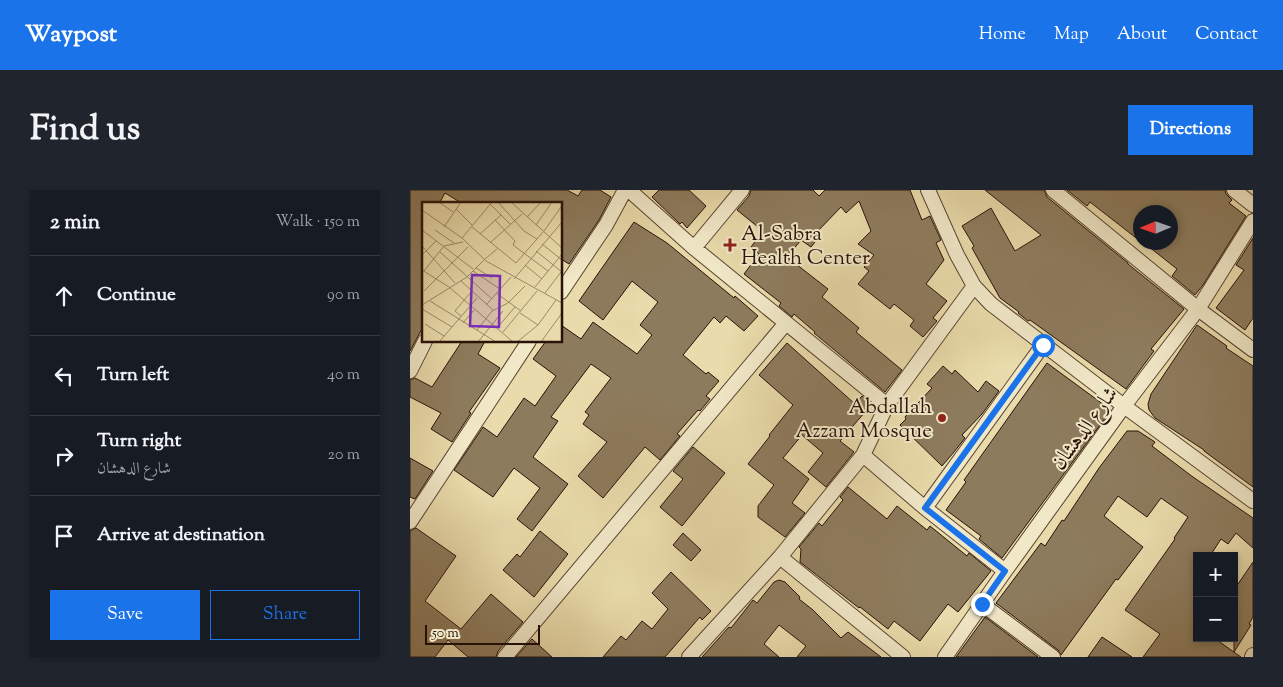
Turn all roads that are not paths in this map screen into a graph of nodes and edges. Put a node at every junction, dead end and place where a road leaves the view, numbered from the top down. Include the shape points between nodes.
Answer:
1 (625, 190) edge
2 (629, 190) edge
3 (742, 190) edge
4 (928, 190) edge
5 (1053, 190) edge
6 (1234, 190) edge
7 (1253, 205) edge
8 (1253, 221) edge
9 (694, 248) junction
10 (974, 286) junction
11 (562, 291) edge
12 (1198, 309) junction
13 (786, 323) junction
14 (424, 342) edge
15 (528, 342) edge
16 (1043, 345) junction
17 (1253, 350) edge
18 (410, 371) edge
19 (888, 405) junction
20 (1124, 406) junction
21 (863, 455) junction
22 (1253, 501) edge
23 (925, 508) junction
24 (410, 522) edge
25 (780, 557) junction
26 (1005, 571) junction
27 (982, 604) junction
28 (505, 657) edge
29 (689, 657) edge
30 (903, 657) edge
31 (946, 657) edge
32 (1053, 657) edge

1 - 11 street
2 - 9 street
3 - 9 street
4 - 10 street
5 - 12 street
6 - 7 street
8 - 12 street, شارع الدهشان
9 - 13 street
10 - 16 street via 991,304
10 - 19 street
12 - 17 street
12 - 20 street, شارع الدهشان
13 - 19 street
13 - 28 street
14 - 18 street
15 - 24 street
16 - 20 street
16 - 23 street
19 - 21 street
20 - 22 street
20 - 26 street, شارع الدهشان
21 - 23 street
21 - 25 street
23 - 26 street
25 - 29 street
25 - 30 street
26 - 27 street, شارع الدهشان
27 - 31 street, شارع الدهشان
27 - 32 street

